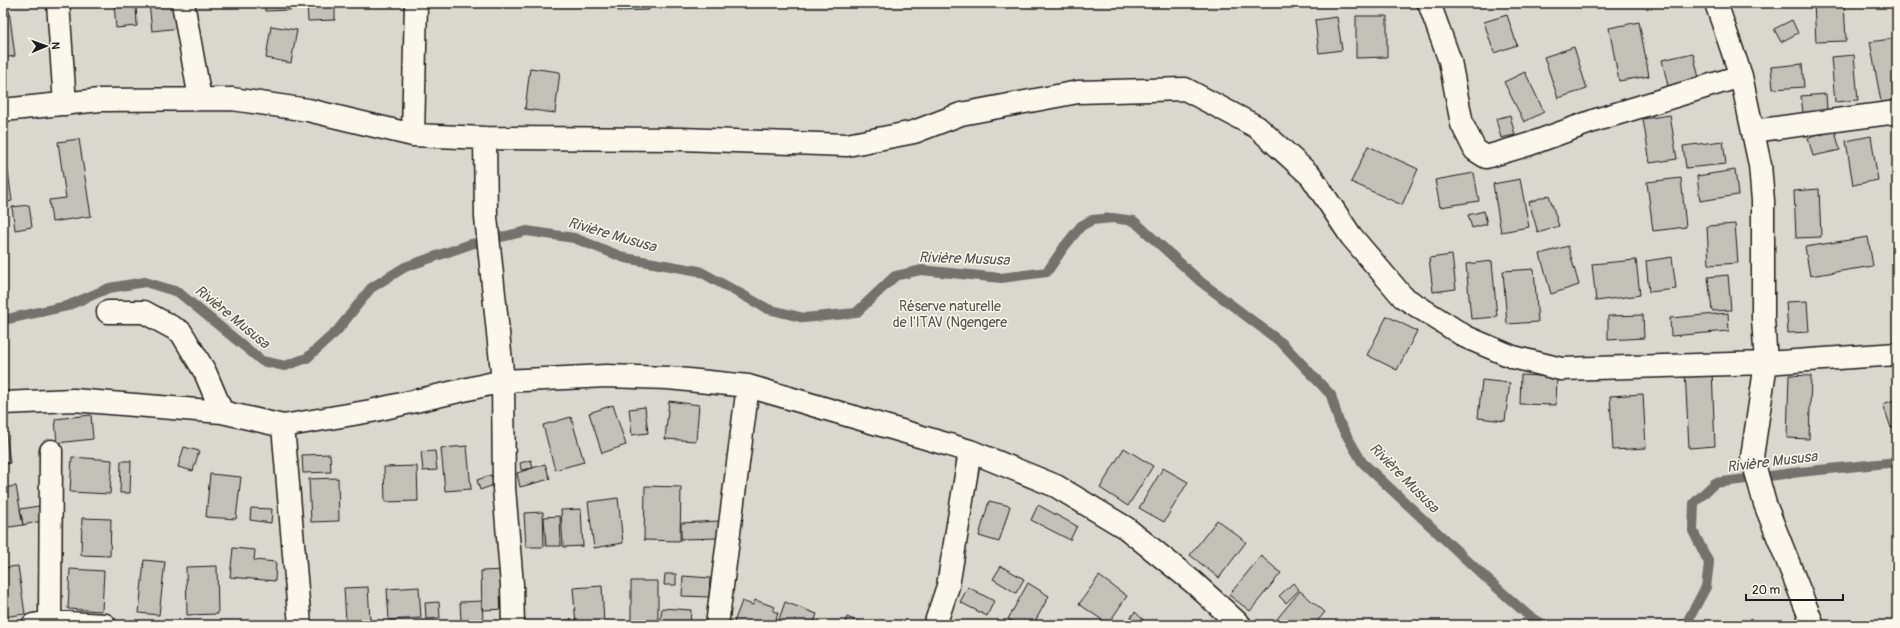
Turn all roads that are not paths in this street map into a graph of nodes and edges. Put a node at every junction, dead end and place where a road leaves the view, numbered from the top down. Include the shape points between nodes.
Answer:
1 (58, 3) edge
2 (183, 3) edge
3 (416, 3) edge
4 (1429, 3) edge
5 (1716, 3) edge
6 (1741, 76) junction
7 (200, 100) junction
8 (65, 104) junction
9 (3, 110) edge
10 (1897, 112) edge
11 (1753, 131) junction
12 (412, 134) junction
13 (485, 138) junction
14 (108, 312) dead end
15 (1897, 354) edge
16 (1766, 363) junction
17 (503, 382) junction
18 (748, 386) junction
19 (3, 403) edge
20 (222, 412) junction
21 (283, 426) junction
22 (51, 451) dead end
23 (970, 451) junction
24 (41, 623) edge
25 (96, 624) edge
26 (300, 625) edge
27 (513, 625) edge
28 (717, 625) edge
29 (935, 625) edge
30 (1240, 625) edge
31 (1813, 625) edge

1 - 8 street
2 - 7 street
3 - 12 street
4 - 6 street via 1450,61 1462,124 1475,150 1486,157
5 - 6 street
6 - 11 street
7 - 8 street via 100,100
7 - 12 street via 232,99 308,110
8 - 9 street
10 - 11 street
11 - 16 street via 1763,201 1763,318
12 - 13 street
13 - 16 street via 681,139 847,145 914,132 961,114 1078,92 1184,89 1257,127 1312,176 1351,236 1403,297 1466,337 1513,358 1561,369
13 - 17 street via 486,217
14 - 20 street via 144,312 181,332 205,372
15 - 16 street
16 - 31 street via 1752,457 1765,504
17 - 18 street via 606,376 668,378
17 - 21 street via 371,411
17 - 27 street via 504,488
18 - 23 street
18 - 28 street
19 - 20 street via 73,400
20 - 21 street
21 - 26 street
22 - 24 street
23 - 29 street via 948,586
23 - 30 street via 1056,486 1126,528 1193,582
24 - 25 street

